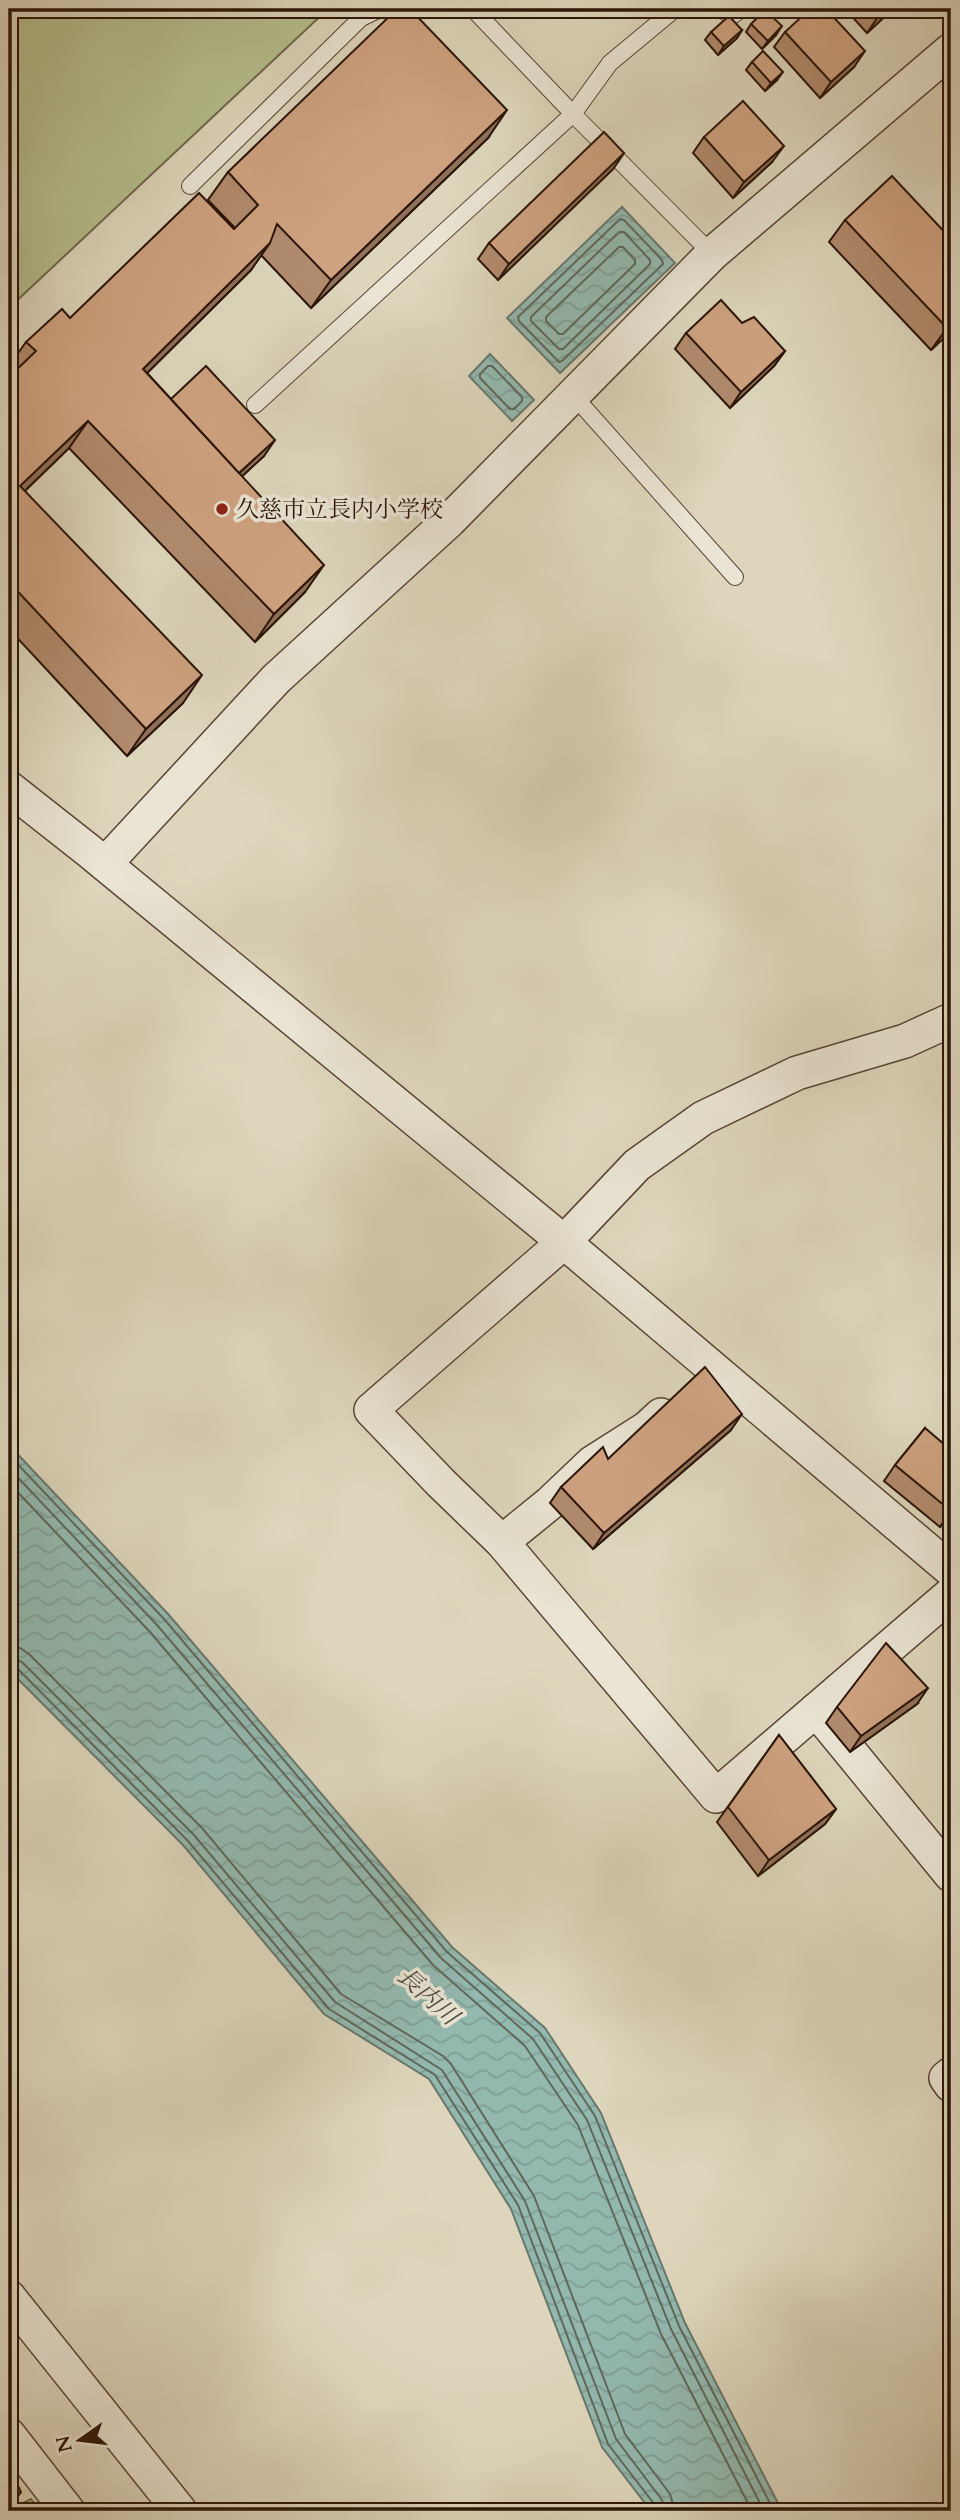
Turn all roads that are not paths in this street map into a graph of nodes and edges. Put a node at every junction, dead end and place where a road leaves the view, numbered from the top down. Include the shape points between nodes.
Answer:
1 (380, 9) edge
2 (473, 9) edge
3 (675, 9) edge
4 (720, 9) edge
5 (741, 9) edge
6 (951, 50) edge
7 (573, 114) junction
8 (190, 186) dead end
9 (712, 254) junction
10 (573, 395) junction
11 (255, 405) dead end
12 (735, 577) dead end
13 (9, 788) edge
14 (105, 864) junction
15 (951, 1020) edge
16 (564, 1242) junction
17 (711, 1366) junction
18 (502, 1542) junction
19 (951, 1570) edge
20 (951, 1594) edge
21 (816, 1710) junction
22 (951, 1875) edge
23 (951, 2074) edge
24 (951, 2085) edge
25 (9, 2297) edge
26 (9, 2435) edge
27 (68, 2511) edge
28 (180, 2511) edge

1 - 8 lane via 361,18
2 - 7 lane
3 - 7 lane via 610,63
4 - 5 lane via 732,16
6 - 9 street
7 - 9 lane
7 - 11 lane
9 - 10 street
10 - 12 lane
10 - 14 street via 449,521 276,679
13 - 14 street
14 - 16 street
15 - 16 street via 905,1041 797,1073 704,1118 637,1165
16 - 17 street
16 - 18 street via 371,1410
17 - 18 street via 647,1428 592,1463
17 - 19 street
18 - 21 street via 716,1796
20 - 21 street
21 - 22 street
23 - 24 street via 946,2078
25 - 28 street
26 - 27 street

